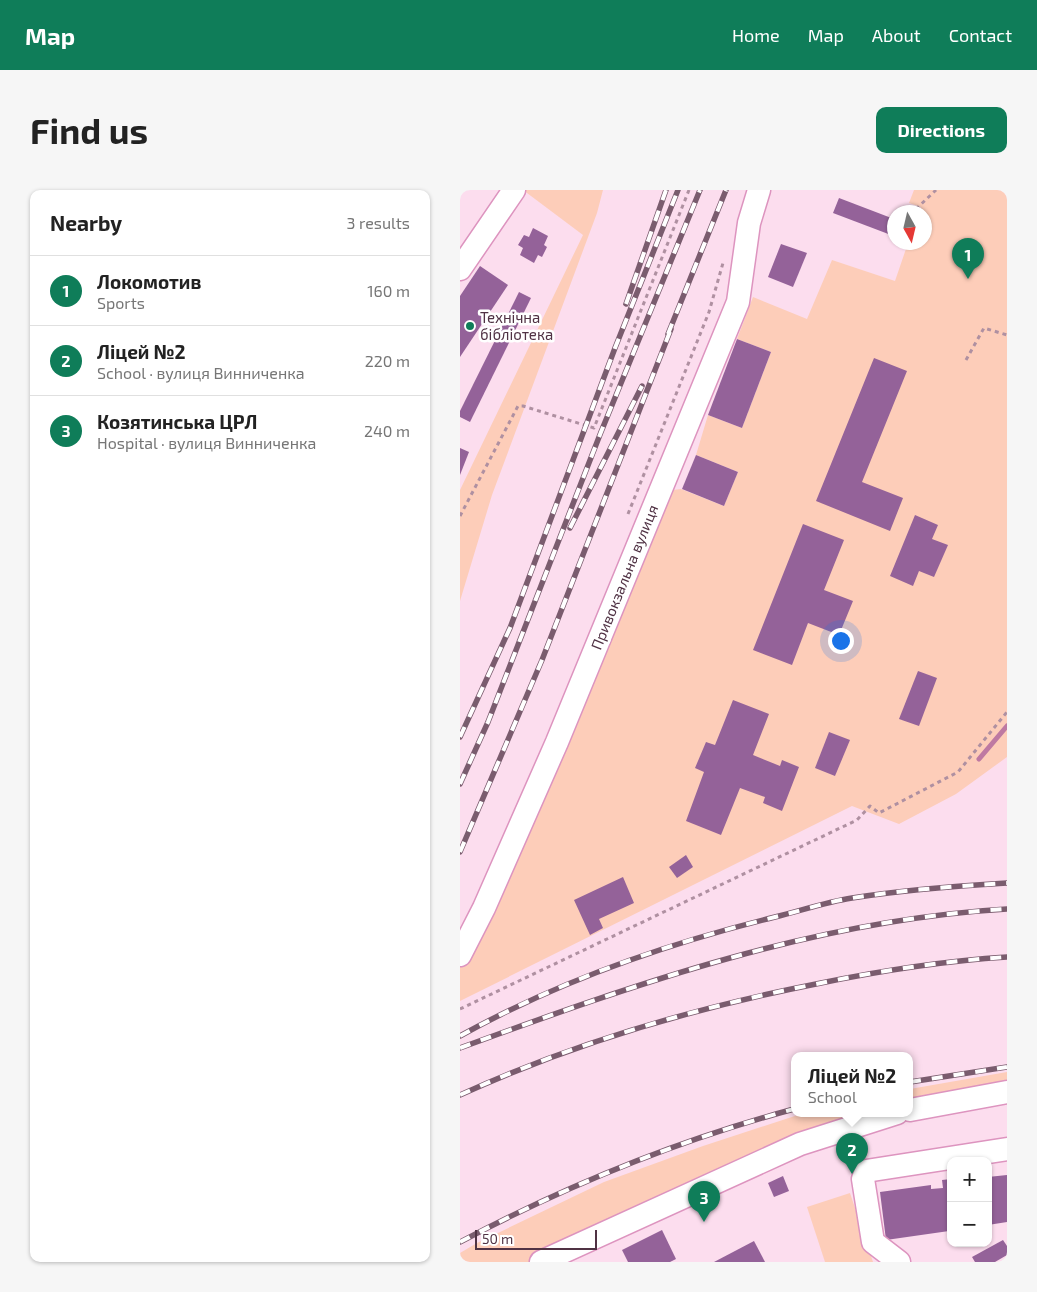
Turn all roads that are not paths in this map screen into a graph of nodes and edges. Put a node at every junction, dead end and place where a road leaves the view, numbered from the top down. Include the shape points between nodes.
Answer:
1 (514, 190) edge
2 (759, 190) edge
3 (460, 269) edge
4 (460, 955) edge
5 (1007, 1092) edge
6 (913, 1109) edge
7 (884, 1117) edge
8 (1007, 1149) edge
9 (541, 1262) edge
10 (899, 1262) edge

1 - 3 street
2 - 4 street, Привокзальна вулиця via 749,223 738,302 557,742
5 - 6 street
7 - 9 street via 800,1144
8 - 10 street via 866,1171 863,1179 873,1242

